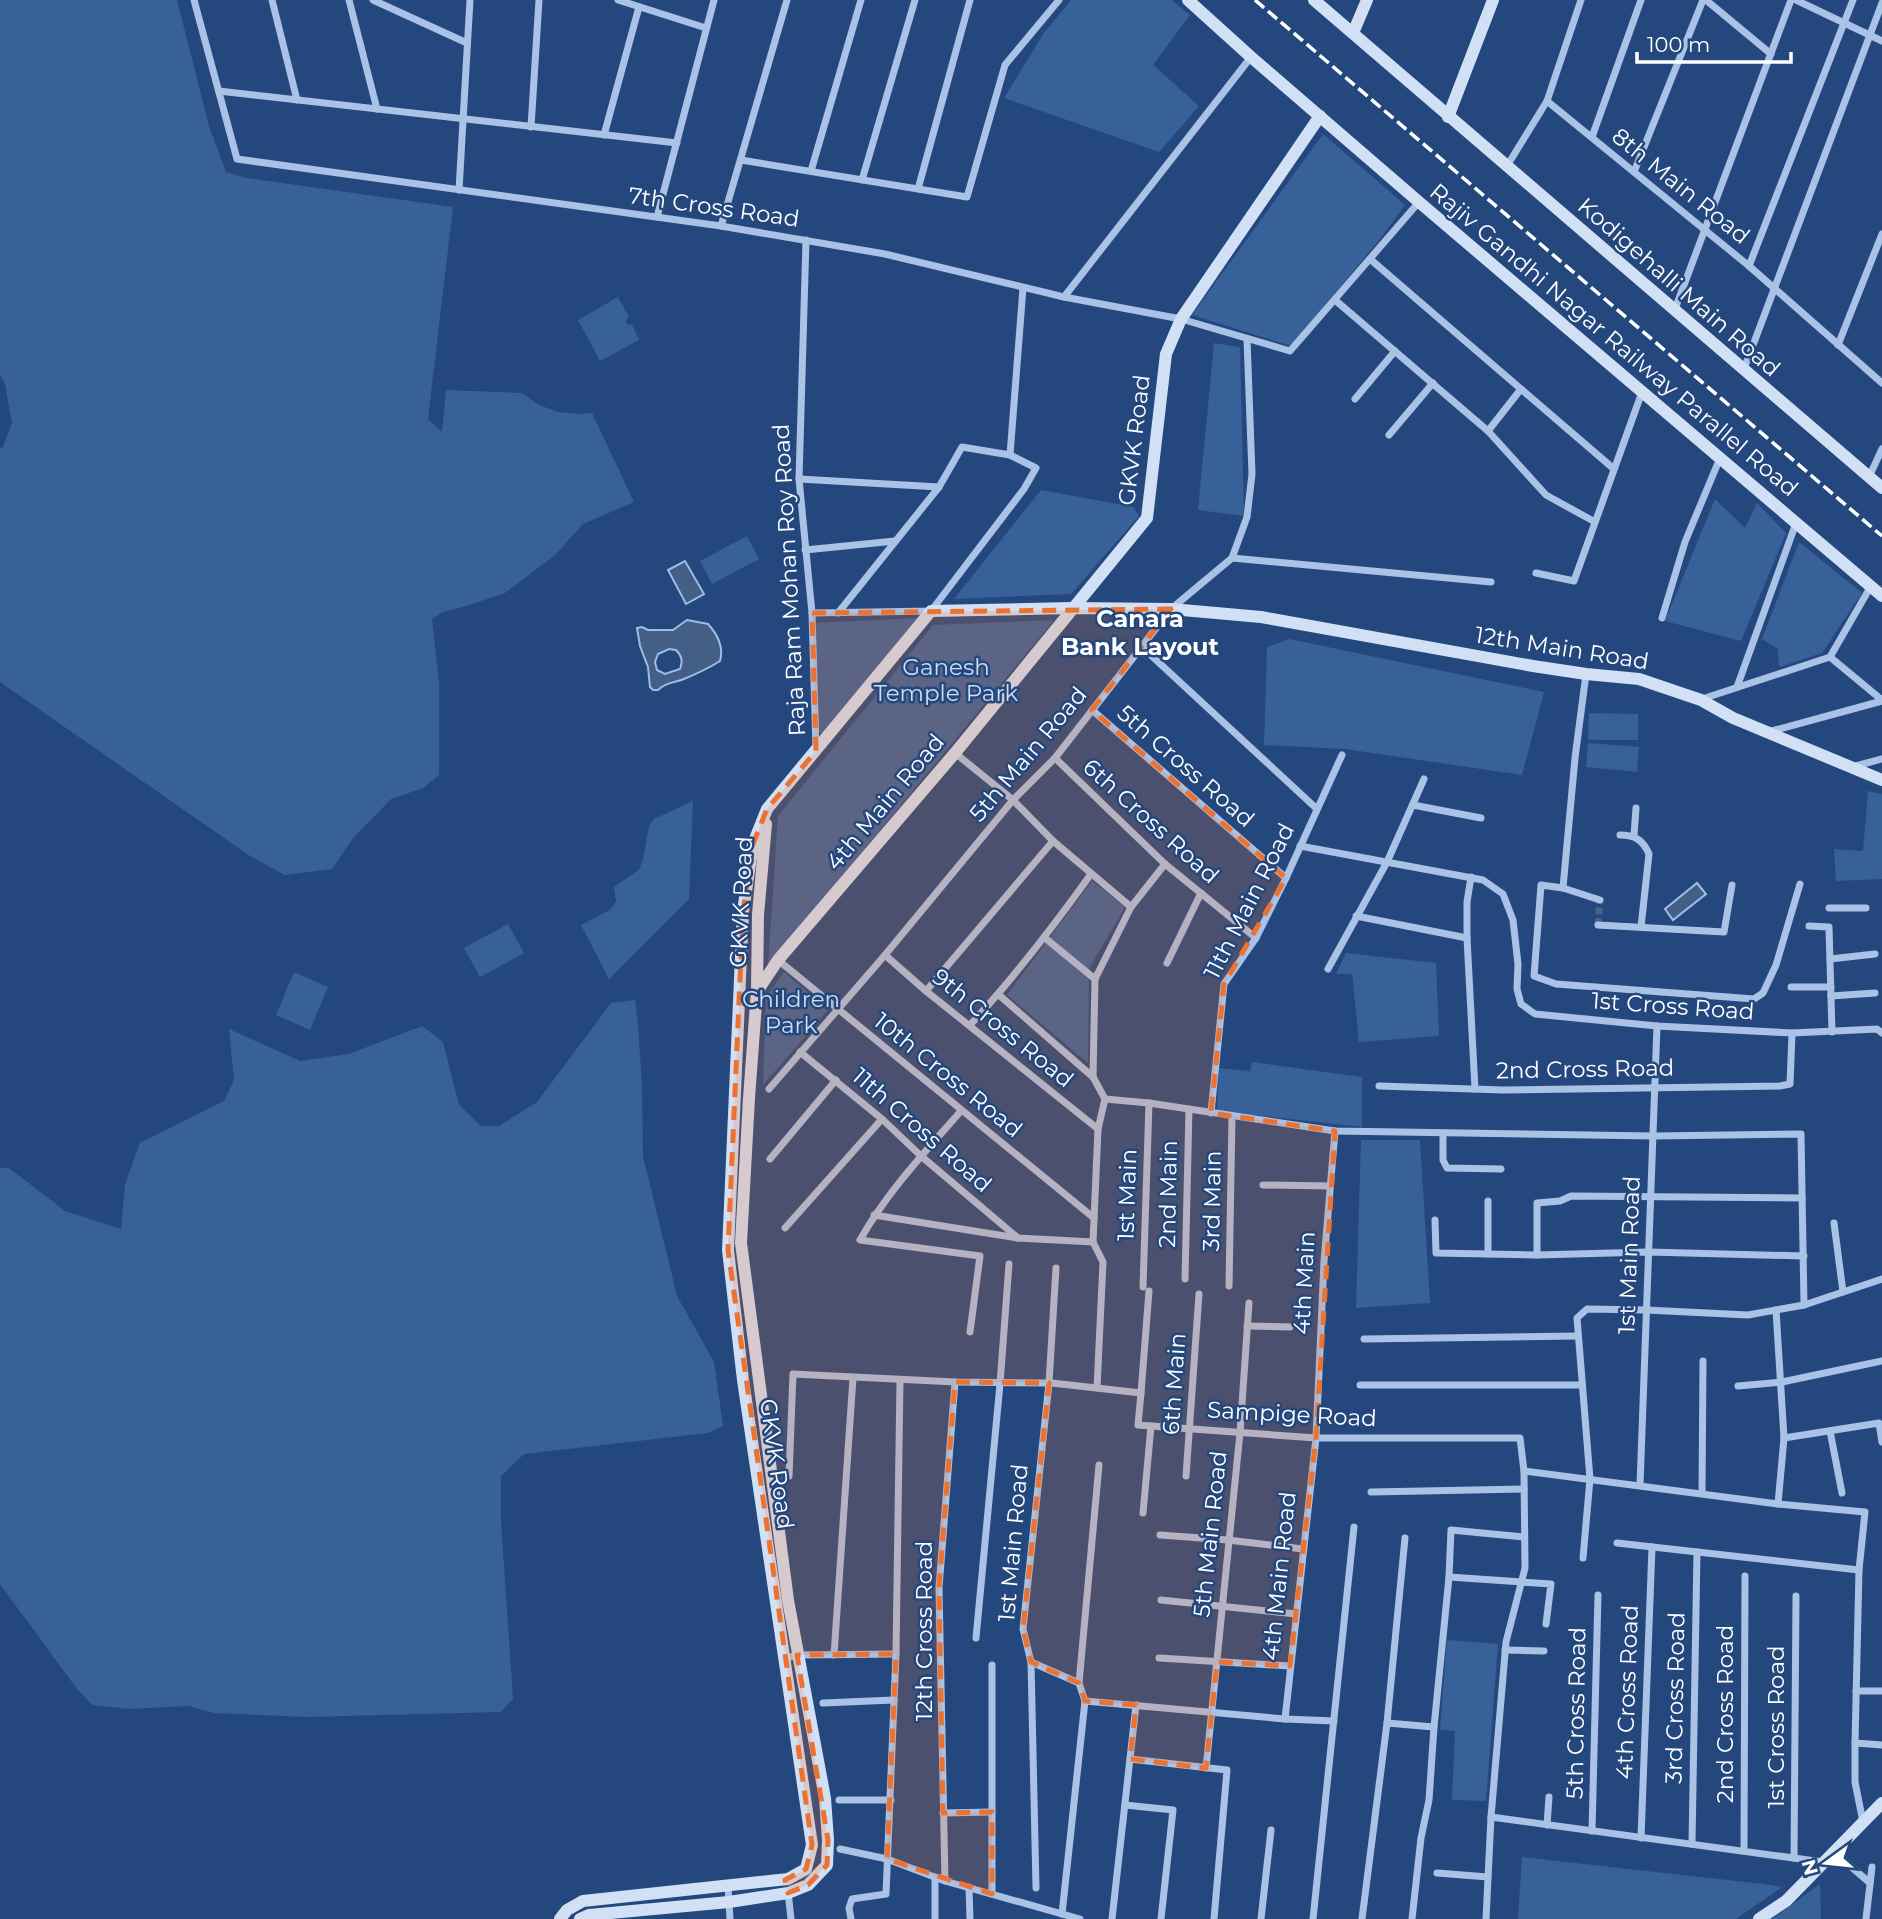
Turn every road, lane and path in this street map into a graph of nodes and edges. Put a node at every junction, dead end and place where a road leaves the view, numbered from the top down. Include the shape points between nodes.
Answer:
1 (194, 0) edge
2 (272, 0) edge
3 (349, 0) edge
4 (373, 0) edge
5 (470, 0) edge
6 (539, 0) edge
7 (618, 0) edge
8 (714, 0) edge
9 (787, 0) edge
10 (860, 0) edge
11 (915, 0) edge
12 (970, 0) edge
13 (1059, 0) edge
14 (1188, 0) edge
15 (1314, 0) edge
16 (1367, 0) edge
17 (1493, 0) edge
18 (1581, 0) edge
19 (1641, 0) edge
20 (1704, 0) edge
21 (1794, 0) edge
22 (1853, 0) edge
23 (1882, 2) edge
24 (639, 7) junction
25 (1844, 23) junction
26 (706, 28) junction
27 (1353, 33) junction
28 (1870, 36) junction
29 (1882, 41) edge
30 (467, 43) junction
31 (1771, 54) junction
32 (1251, 57) junction
33 (219, 90) junction
34 (297, 100) junction
35 (1547, 101) junction
36 (377, 109) junction
37 (1320, 116) junction
38 (1448, 117) junction
39 (463, 119) junction
40 (531, 127) junction
41 (604, 135) junction
42 (1592, 138) junction
43 (677, 143) junction
44 (741, 160) junction
45 (1506, 167) junction
46 (811, 172) junction
47 (1634, 172) junction
48 (862, 180) junction
49 (918, 189) junction
50 (459, 190) junction
51 (1419, 202) junction
52 (657, 217) junction
53 (721, 226) junction
54 (1704, 231) junction
55 (1882, 234) edge
56 (806, 240) junction
57 (1370, 259) junction
58 (1749, 267) junction
59 (1023, 288) junction
60 (1775, 290) junction
61 (1064, 297) junction
62 (1335, 300) junction
63 (1675, 309) junction
64 (1181, 319) junction
65 (1247, 339) junction
66 (1838, 345) junction
67 (1395, 351) junction
68 (1744, 370) junction
69 (1882, 382) edge
70 (1433, 383) junction
71 (1521, 389) junction
72 (1643, 391) junction
73 (1355, 399) dead end
74 (1488, 431) junction
75 (1389, 435) dead end
76 (1882, 449) edge
77 (1010, 455) junction
78 (1720, 458) junction
79 (1614, 469) junction
80 (1869, 477) junction
81 (799, 479) junction
82 (939, 486) junction
83 (1882, 488) edge
84 (1595, 522) junction
85 (1796, 523) junction
86 (895, 541) junction
87 (805, 550) junction
88 (1232, 558) junction
89 (1536, 573) dead end
90 (1491, 582) dead end
91 (1871, 586) junction
92 (1882, 596) edge
93 (1072, 608) junction
94 (1171, 610) junction
95 (932, 611) junction
96 (812, 612) junction
97 (838, 612) junction
98 (1662, 618) dead end
99 (1142, 647) junction
100 (1830, 657) junction
101 (1586, 674) junction
102 (1737, 687) junction
103 (1701, 699) junction
104 (1882, 700) edge
105 (1092, 710) junction
106 (1767, 732) junction
107 (816, 751) junction
108 (954, 753) junction
109 (1342, 755) dead end
110 (1055, 758) junction
111 (1882, 759) edge
112 (1850, 768) junction
113 (1424, 779) dead end
114 (1882, 780) edge
115 (1013, 800) junction
116 (1413, 805) junction
117 (1636, 808) dead end
118 (767, 809) junction
119 (1317, 809) junction
120 (1481, 818) dead end
121 (1620, 835) dead end
122 (1634, 835) junction
123 (1053, 841) junction
124 (1300, 846) junction
125 (1387, 862) junction
126 (1165, 864) junction
127 (1091, 874) junction
128 (1471, 877) junction
129 (1286, 878) junction
130 (1800, 884) dead end
131 (1732, 885) dead end
132 (1563, 888) junction
133 (1201, 893) junction
134 (1600, 900) dead end
135 (1132, 907) junction
136 (1829, 908) dead end
137 (1866, 908) dead end
138 (1356, 916) junction
139 (1598, 925) dead end
140 (1809, 926) dead end
141 (1641, 927) junction
142 (1256, 937) junction
143 (1045, 938) junction
144 (1467, 938) junction
145 (1875, 954) dead end
146 (885, 955) junction
147 (1830, 959) junction
148 (778, 960) junction
149 (1167, 963) dead end
150 (1328, 969) dead end
151 (1094, 979) junction
152 (1791, 987) dead end
153 (1830, 987) junction
154 (757, 990) junction
155 (926, 991) junction
156 (1875, 993) dead end
157 (999, 995) junction
158 (1831, 996) junction
159 (739, 1009) junction
160 (756, 1010) junction
161 (838, 1010) junction
162 (970, 1025) junction
163 (1657, 1026) junction
164 (1832, 1032) junction
165 (1882, 1033) edge
166 (1792, 1034) junction
167 (800, 1052) junction
168 (1093, 1077) junction
169 (836, 1080) junction
170 (1379, 1086) dead end
171 (1654, 1087) junction
172 (769, 1089) dead end
173 (1475, 1089) junction
174 (1105, 1099) junction
175 (1149, 1103) junction
176 (1189, 1109) junction
177 (961, 1111) junction
178 (1211, 1113) junction
179 (1233, 1116) junction
180 (882, 1119) junction
181 (1098, 1129) junction
182 (1335, 1131) junction
183 (1443, 1133) junction
184 (1653, 1136) junction
185 (921, 1156) junction
186 (770, 1159) dead end
187 (1501, 1169) dead end
188 (1263, 1185) dead end
189 (1330, 1186) junction
190 (1650, 1196) junction
191 (1802, 1198) junction
192 (1488, 1201) dead end
193 (874, 1215) junction
194 (1094, 1218) junction
195 (1435, 1220) dead end
196 (1834, 1223) dead end
197 (785, 1228) dead end
198 (1018, 1238) junction
199 (1093, 1241) junction
200 (1648, 1252) junction
201 (1488, 1254) junction
202 (1536, 1255) junction
203 (1804, 1256) junction
204 (1009, 1264) dead end
205 (1056, 1268) dead end
206 (1185, 1279) dead end
207 (1882, 1279) edge
208 (1229, 1286) dead end
209 (1843, 1292) junction
210 (1199, 1294) dead end
211 (1249, 1303) dead end
212 (1804, 1305) junction
213 (1646, 1310) junction
214 (1776, 1310) junction
215 (1247, 1326) junction
216 (1290, 1327) dead end
217 (970, 1332) dead end
218 (1578, 1336) junction
219 (1364, 1339) dead end
220 (1882, 1361) edge
221 (1703, 1362) dead end
222 (853, 1378) junction
223 (758, 1379) junction
224 (743, 1380) junction
225 (900, 1380) junction
226 (955, 1382) junction
227 (1782, 1382) junction
228 (1049, 1383) junction
229 (1000, 1384) junction
230 (1360, 1385) dead end
231 (1582, 1385) junction
232 (1738, 1385) dead end
233 (1097, 1388) junction
234 (1141, 1393) junction
235 (1151, 1426) junction
236 (1191, 1429) junction
237 (1830, 1431) junction
238 (1240, 1433) junction
239 (1315, 1438) junction
240 (1784, 1438) junction
241 (1882, 1442) edge
242 (1099, 1465) dead end
243 (1524, 1471) junction
244 (789, 1476) dead end
245 (1186, 1476) dead end
246 (1590, 1479) junction
247 (1640, 1485) junction
248 (1524, 1489) junction
249 (1371, 1492) dead end
250 (1702, 1493) junction
251 (1842, 1493) dead end
252 (1778, 1504) junction
253 (1143, 1513) dead end
254 (1354, 1527) dead end
255 (1160, 1535) dead end
256 (1405, 1538) dead end
257 (1524, 1538) junction
258 (1228, 1540) junction
259 (1617, 1543) dead end
260 (1652, 1547) junction
261 (1303, 1549) junction
262 (1697, 1552) junction
263 (1583, 1558) dead end
264 (1859, 1570) junction
265 (1745, 1576) dead end
266 (1449, 1577) junction
267 (1521, 1582) junction
268 (1598, 1595) dead end
269 (1796, 1596) dead end
270 (1161, 1600) dead end
271 (1222, 1606) junction
272 (1296, 1614) junction
273 (1546, 1624) dead end
274 (976, 1638) dead end
275 (1505, 1650) junction
276 (1544, 1651) dead end
277 (897, 1654) junction
278 (834, 1655) junction
279 (797, 1656) junction
280 (784, 1658) junction
281 (1159, 1658) dead end
282 (1031, 1662) junction
283 (1217, 1662) junction
284 (992, 1665) dead end
285 (1290, 1666) junction
286 (1079, 1683) junction
287 (1857, 1691) junction
288 (1882, 1692) edge
289 (894, 1700) junction
290 (1085, 1701) junction
291 (823, 1703) dead end
292 (1136, 1705) junction
293 (1212, 1711) junction
294 (1284, 1719) junction
295 (1334, 1721) junction
296 (1387, 1723) junction
297 (1434, 1727) junction
298 (1856, 1743) junction
299 (1882, 1745) edge
300 (1130, 1759) junction
301 (1206, 1768) junction
302 (1549, 1797) dead end
303 (839, 1800) dead end
304 (891, 1800) junction
305 (1882, 1803) edge
306 (1125, 1805) junction
307 (992, 1812) junction
308 (943, 1813) junction
309 (1491, 1818) junction
310 (1863, 1822) junction
311 (1547, 1825) junction
312 (1272, 1830) dead end
313 (1592, 1831) junction
314 (1641, 1838) junction
315 (1692, 1844) junction
316 (840, 1849) dead end
317 (1744, 1852) junction
318 (1834, 1852) junction
319 (1794, 1858) junction
320 (887, 1859) junction
321 (1824, 1862) junction
322 (1872, 1867) dead end
323 (1437, 1873) dead end
324 (934, 1877) junction
325 (1488, 1877) junction
326 (944, 1881) junction
327 (1870, 1883) junction
328 (728, 1886) junction
329 (787, 1886) junction
330 (969, 1887) junction
331 (1036, 1888) dead end
332 (992, 1894) junction
333 (729, 1902) junction
334 (1062, 1914) junction
335 (560, 1919) edge
336 (580, 1919) edge
337 (730, 1919) edge
338 (791, 1919) edge
339 (851, 1919) edge
340 (936, 1919) edge
341 (970, 1919) edge
342 (1080, 1919) edge
343 (1112, 1919) edge
344 (1161, 1919) edge
345 (1213, 1919) edge
346 (1261, 1919) edge
347 (1313, 1919) edge
348 (1362, 1919) edge
349 (1412, 1919) edge
350 (1486, 1919) edge
351 (1759, 1919) edge
352 (1866, 1919) edge

1 - 33 street
2 - 34 street
3 - 36 street
4 - 30 street
5 - 30 street
6 - 40 street
7 - 24 street
8 - 26 street
9 - 44 street
10 - 46 street
11 - 48 street
12 - 49 street
13 - 49 street via 1005,65 967,197
14 - 32 main road
15 - 27 main road, Kodigehalli Main Road
16 - 27 main road
17 - 38 main road
18 - 35 street
19 - 42 street
20 - 31 street
20 - 47 street
21 - 25 street
21 - 31 street
22 - 25 street, 8th Main Road
23 - 28 street
24 - 26 street
24 - 41 street
25 - 28 street
25 - 58 street, 8th Main Road
26 - 43 street
27 - 38 main road, Kodigehalli Main Road
28 - 29 street
28 - 60 street
30 - 39 street
31 - 54 street
32 - 37 main road
32 - 61 street
33 - 34 street
33 - 50 street, 7th Cross Road via 237,159
34 - 36 street
35 - 42 street, 8th Main Road
35 - 45 street
36 - 39 street
37 - 51 main road, Rajiv Gandhi Nagar Railway Parallel Road
37 - 64 main road, GKVK Road
38 - 45 main road, Kodigehalli Main Road
39 - 40 street
39 - 50 street
40 - 41 street
41 - 43 street
42 - 47 street, 8th Main Road
43 - 52 street
44 - 46 street
44 - 53 street
45 - 63 main road, Kodigehalli Main Road
46 - 48 street
47 - 54 street, 8th Main Road
48 - 49 street
50 - 52 street, 7th Cross Road
51 - 57 street
51 - 72 main road, Rajiv Gandhi Nagar Railway Parallel Road
52 - 53 street, 7th Cross Road
53 - 56 street, 7th Cross Road
54 - 58 street, 8th Main Road
54 - 63 street
55 - 66 street
56 - 59 street, 7th Cross Road
56 - 81 street, Raja Ram Mohan Roy Road
57 - 62 street
57 - 71 street
58 - 60 street
59 - 61 street, 7th Cross Road
59 - 77 street
60 - 66 street
60 - 68 street
61 - 64 street, 7th Cross Road
62 - 65 street, 7th Cross Road via 1290,351
62 - 67 street
63 - 68 main road, Kodigehalli Main Road
64 - 65 street, 7th Cross Road
64 - 93 main road, GKVK Road via 1166,354 1147,518
65 - 88 street via 1252,474 1247,517
66 - 69 street
67 - 70 street
67 - 73 street
68 - 80 main road, Kodigehalli Main Road
70 - 74 street
70 - 75 street
71 - 74 street
71 - 79 street
72 - 78 main road, Rajiv Gandhi Nagar Railway Parallel Road
72 - 79 street
74 - 84 street via 1546,495
76 - 80 street
77 - 82 street via 962,447
77 - 95 street via 1036,468
78 - 85 main road, Rajiv Gandhi Nagar Railway Parallel Road
78 - 98 street via 1685,542
79 - 84 street
80 - 83 main road, Kodigehalli Main Road
81 - 82 street
81 - 87 street, Raja Ram Mohan Roy Road
82 - 86 street
84 - 89 street via 1574,581
85 - 91 main road, Rajiv Gandhi Nagar Railway Parallel Road
85 - 102 street
86 - 87 street
86 - 97 street
87 - 96 street, Raja Ram Mohan Roy Road
88 - 90 street
88 - 94 street, 5th Main Road
91 - 92 main road, Rajiv Gandhi Nagar Railway Parallel Road
91 - 100 street
93 - 94 main road, 12th Main Road
93 - 95 main road
93 - 108 main road, 4th Main Road
94 - 99 street, 5th Main Road
94 - 101 main road, 12th Main Road via 1261,617
95 - 97 street
95 - 107 main road, GKVK Road
96 - 97 street
96 - 107 street, Raja Ram Mohan Roy Road
99 - 105 street, 5th Main Road
99 - 119 street
100 - 102 street
100 - 104 street
101 - 103 main road, 12th Main Road via 1639,679
101 - 132 street
102 - 103 street
103 - 106 main road, 12th Main Road
104 - 106 street
105 - 110 street, 5th Main Road
105 - 129 street, 5th Cross Road
106 - 112 main road, 12th Main Road
107 - 118 main road, GKVK Road
108 - 115 street
108 - 148 main road, 4th Main Road
109 - 119 street, 11th Main Road
110 - 115 street, 5th Main Road
110 - 126 street, 6th Cross Road
111 - 112 street
112 - 114 main road, 12th Main Road
113 - 116 street
115 - 123 street
115 - 146 street, 5th Main Road
116 - 120 street
116 - 125 street
117 - 122 street
118 - 154 main road, GKVK Road
118 - 159 main road, GKVK Road via 753,844 743,911
119 - 124 street, 11th Main Road
121 - 122 street
122 - 141 street via 1649,853
123 - 127 street
123 - 155 street
124 - 125 street
124 - 129 street, 11th Main Road
125 - 128 street
125 - 138 street
126 - 133 street, 6th Cross Road
126 - 135 street
127 - 135 street
127 - 143 street
128 - 144 street
128 - 163 street, 1st Cross Road via 1503,894 1513,919 1521,1004 1535,1014
129 - 142 street, 11th Main Road
130 - 132 street via 1776,965 1763,993 1754,999 1556,984 1534,976 1541,885
131 - 141 street via 1724,932
132 - 134 street
133 - 142 street, 6th Cross Road
133 - 149 street
135 - 151 street
136 - 137 street
138 - 144 street
138 - 150 street
139 - 141 street
140 - 147 street via 1829,927
142 - 178 street, 11th Main Road via 1224,984
143 - 151 street
143 - 157 street
144 - 173 street
145 - 147 street
146 - 155 street, 9th Cross Road
146 - 161 street, 5th Main Road
147 - 153 street
148 - 154 main road, 4th Main Road
148 - 161 street, 10th Cross Road
151 - 168 street
152 - 153 street
153 - 158 street
154 - 160 main road, GKVK Road
155 - 162 street, 9th Cross Road
156 - 158 street
157 - 162 street
157 - 168 street
158 - 164 street
159 - 160 main road
159 - 224 main road, GKVK Road via 728,1250
160 - 223 main road, GKVK Road via 741,1243
161 - 167 street, 5th Main Road
161 - 177 street, 10th Cross Road
162 - 181 street, 9th Cross Road
163 - 166 street, 1st Cross Road
163 - 171 street, 1st Main Road
164 - 165 street, 1st Cross Road via 1877,1029
164 - 166 street, 1st Cross Road
166 - 171 street, 2nd Cross Road via 1790,1084
167 - 169 street, 11th Cross Road
167 - 172 street, 5th Main Road
168 - 174 street
169 - 180 street, 11th Cross Road
169 - 186 street
170 - 173 street, 2nd Cross Road
171 - 173 street, 2nd Cross Road
171 - 184 street, 1st Main Road
174 - 175 street
174 - 181 street
175 - 176 street
175 - 234 street, 1st Main
176 - 178 street
176 - 206 street, 2nd Main
177 - 185 street
177 - 194 street, 10th Cross Road
178 - 179 street
179 - 182 street
179 - 208 street, 3rd Main
180 - 185 street, 11th Cross Road
180 - 197 street
181 - 194 street
182 - 183 street
182 - 189 street, 4th Main
183 - 184 street
183 - 187 street via 1447,1168
184 - 190 street, 1st Main Road
184 - 191 street via 1801,1134
185 - 193 street
185 - 198 street, 11th Cross Road
188 - 189 street
189 - 239 street, 4th Main
190 - 191 street
190 - 200 street, 1st Main Road
190 - 202 street via 1571,1196 1537,1203
191 - 203 street
192 - 201 street
193 - 198 street
193 - 217 street via 860,1240 980,1256
194 - 199 street
195 - 201 street via 1436,1253
196 - 209 street
198 - 199 street
199 - 233 street via 1103,1262
200 - 202 street
200 - 203 street
200 - 213 street, 1st Main Road
201 - 202 street
203 - 212 street
204 - 229 street
205 - 228 street, 1st Main Road
207 - 209 street
209 - 212 street
210 - 236 street, 6th Main
211 - 215 street, 5th Main Road
212 - 214 street
213 - 214 street via 1748,1315
213 - 218 street via 1587,1309 1577,1318
213 - 247 street, 1st Main Road
214 - 227 street
215 - 216 street
215 - 238 street, 5th Main Road
218 - 219 street
218 - 231 street
220 - 227 street
221 - 250 street
222 - 225 street
222 - 244 street via 793,1374
222 - 278 street
223 - 224 main road
223 - 279 main road, GKVK Road
224 - 280 main road, GKVK Road
225 - 226 street
225 - 277 street
226 - 229 street
226 - 308 street, 12th Cross Road via 939,1588
227 - 232 street
227 - 240 street
228 - 229 street
228 - 233 street
228 - 282 street, 1st Main Road via 1023,1629
229 - 274 street
230 - 231 street
231 - 246 street
233 - 234 street
234 - 235 street via 1138,1425
235 - 236 street, Sampige Road
235 - 253 street
236 - 238 street, Sampige Road
236 - 245 street, 6th Main
237 - 240 street
237 - 241 street via 1879,1423
237 - 251 street
238 - 239 street, Sampige Road
238 - 258 street, 5th Main Road
239 - 243 street, Sampige Road via 1520,1438
239 - 261 street, 4th Main Road
240 - 252 street
242 - 286 street
243 - 246 street
243 - 248 street
246 - 247 street
246 - 263 street
247 - 250 street
248 - 249 street
248 - 257 street
250 - 252 street
252 - 264 street via 1865,1512
254 - 295 street
255 - 258 street
256 - 296 street
257 - 266 street via 1451,1530
257 - 267 street
258 - 261 street
258 - 271 street, 5th Main Road
259 - 260 street
260 - 262 street
260 - 314 street, 4th Cross Road
261 - 272 street, 4th Main Road
262 - 264 street
262 - 315 street, 3rd Cross Road
264 - 287 street
265 - 317 street, 2nd Cross Road
266 - 267 street
266 - 297 street
267 - 273 street via 1551,1584
267 - 275 street
268 - 313 street, 5th Cross Road
269 - 319 street, 1st Cross Road
270 - 271 street
271 - 272 street
271 - 283 street, 5th Main Road
272 - 285 street, 4th Main Road
275 - 276 street
275 - 309 street
277 - 278 street
277 - 289 street
278 - 279 street
279 - 280 street
279 - 329 main road, GKVK Road via 825,1798 827,1865 808,1885
280 - 329 main road, GKVK Road via 812,1845 806,1869
281 - 283 street
282 - 286 street
282 - 331 street, 1st Main Road
283 - 285 street
283 - 293 street, 5th Main Road
284 - 307 street
285 - 294 street, 4th Main Road
286 - 290 street
287 - 288 street
287 - 298 street
289 - 291 street
289 - 304 street
290 - 292 street
290 - 334 street
292 - 293 street
292 - 300 street
293 - 294 street
293 - 301 street, 5th Main Road
294 - 295 street
295 - 347 street
296 - 297 street
296 - 348 street
297 - 349 street
298 - 299 street
298 - 310 street via 1855,1782
300 - 301 street
300 - 306 street
301 - 345 street via 1227,1770
302 - 311 street
303 - 304 street
304 - 320 street
305 - 310 main road
306 - 343 street
306 - 344 street via 1173,1810
307 - 308 street
307 - 332 street
308 - 326 street, 12th Cross Road
309 - 311 street
309 - 325 street
310 - 318 main road
311 - 313 street
312 - 346 street
313 - 314 street
314 - 315 street
315 - 317 street
316 - 320 street
317 - 319 street
318 - 321 main road
318 - 327 street
319 - 321 street
320 - 324 street
320 - 339 street via 886,1894 852,1899
321 - 351 main road via 1786,1900
322 - 327 street
323 - 325 street
324 - 326 street
324 - 340 street
325 - 350 street
326 - 330 street
327 - 352 street
328 - 329 main road, GKVK Road
328 - 333 street
328 - 335 main road, GKVK Road via 583,1901
329 - 333 main road, GKVK Road
329 - 338 street
330 - 332 street
330 - 341 street
332 - 334 street
333 - 336 main road, GKVK Road
333 - 337 street
334 - 342 street

